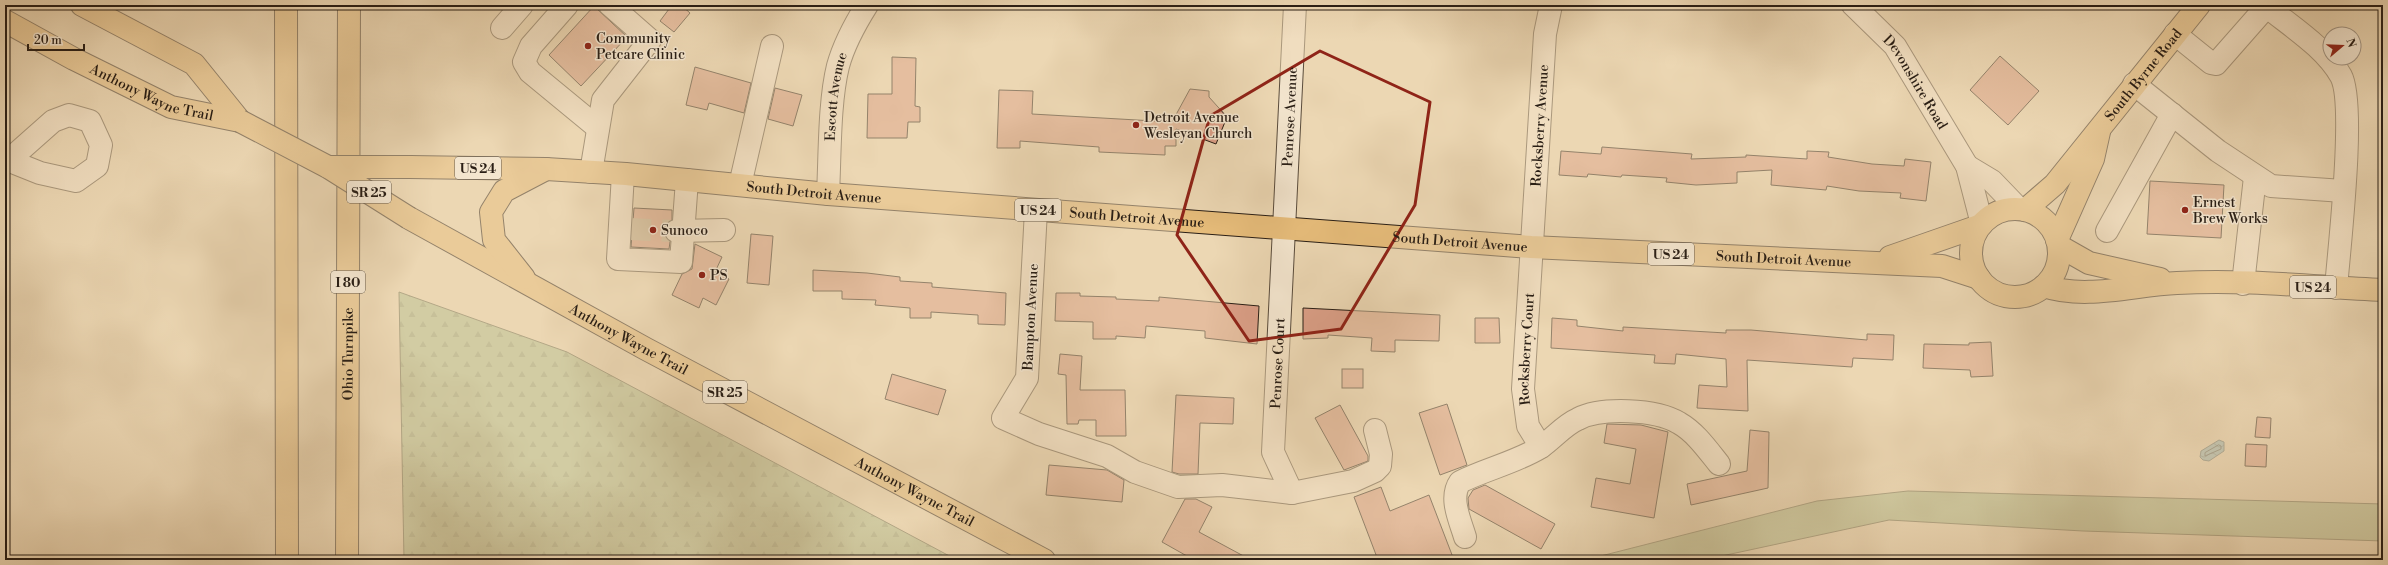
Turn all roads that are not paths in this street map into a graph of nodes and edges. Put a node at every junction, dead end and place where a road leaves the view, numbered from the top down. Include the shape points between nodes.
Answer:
1 (82, 5) edge
2 (286, 5) edge
3 (349, 5) edge
4 (522, 5) edge
5 (567, 5) edge
6 (610, 5) edge
7 (867, 5) edge
8 (1295, 5) edge
9 (1551, 5) edge
10 (1853, 5) edge
11 (2199, 5) edge
12 (2266, 6) edge
13 (5, 21) edge
14 (502, 28) dead end
15 (2175, 34) junction
16 (772, 46) dead end
17 (2134, 84) junction
18 (2172, 114) junction
19 (240, 121) junction
20 (2101, 126) junction
21 (598, 128) junction
22 (1967, 166) junction
23 (328, 167) junction
24 (546, 169) junction
25 (591, 172) junction
26 (623, 174) junction
27 (2255, 177) junction
28 (687, 180) junction
29 (740, 185) junction
30 (2343, 191) junction
31 (828, 194) junction
32 (2021, 209) junction
33 (1036, 210) junction
34 (680, 224) junction
35 (1980, 225) junction
36 (1283, 229) junction
37 (724, 230) dead end
38 (2107, 231) dead end
39 (2058, 243) junction
40 (1531, 247) junction
41 (1875, 261) junction
42 (1979, 278) junction
43 (2177, 282) junction
44 (528, 284) junction
45 (2243, 284) junction
46 (2044, 286) junction
47 (2336, 288) junction
48 (2383, 290) edge
49 (1374, 430) dead end
50 (1541, 447) junction
51 (1718, 464) dead end
52 (1292, 493) junction
53 (1465, 537) dead end
54 (287, 560) edge
55 (347, 560) edge
56 (1044, 560) edge

1 - 19 main road, Anthony Wayne Trail / US 24 via 194,64
2 - 54 main road
3 - 55 main road, Ohio Turnpike / I 80
4 - 14 street
5 - 21 street via 531,46 524,62 530,72
6 - 21 street via 650,40 602,100
7 - 31 street, Escott Avenue via 850,32 838,66 834,89
8 - 36 street, Penrose Avenue
9 - 40 street, Rocksberry Avenue via 1545,34
10 - 22 street, Devonshire Road via 1895,46
11 - 15 main road, South Byrne Road
12 - 15 street via 2216,64 2211,63
12 - 30 street via 2315,46 2331,62 2342,79 2347,143
13 - 19 main road, Anthony Wayne Trail / US 24 via 74,59 172,107
15 - 17 main road, South Byrne Road
16 - 29 street
17 - 18 street
17 - 20 main road, South Byrne Road
18 - 27 street
18 - 38 street
19 - 23 main road, Anthony Wayne Trail / US 24, bridge
20 - 32 main road, South Byrne Road via 2054,184
20 - 39 main road, South Byrne Road via 2094,159
21 - 25 street
22 - 32 street, Devonshire Road via 1992,182
22 - 35 street, Devonshire Road
23 - 24 main road, South Detroit Avenue / US 24, bridge
23 - 44 main road, Anthony Wayne Trail / SR 25, bridge via 409,218
24 - 25 main road, South Detroit Avenue / US 24
24 - 44 main road via 504,191 491,212 494,240
25 - 26 main road, South Detroit Avenue / US 24
26 - 28 main road, South Detroit Avenue / US 24
26 - 34 street via 624,222 618,259 681,262
27 - 30 street via 2271,186 2281,188
27 - 45 street
28 - 29 main road, South Detroit Avenue / US 24
28 - 34 street
29 - 31 main road, South Detroit Avenue / US 24
30 - 47 street
31 - 33 main road, South Detroit Avenue / US 24
32 - 35 main road, South Detroit Avenue / US 24 via 2004,210 1990,216
32 - 39 main road via 2033,212 2045,220
33 - 36 main road, South Detroit Avenue / US 24
33 - 52 street, Bampton Avenue via 1027,378 1003,418 1039,434 1107,456 1135,472 1178,487 1222,485
34 - 37 street
35 - 41 main road, South Detroit Avenue / US 24 via 1914,250
35 - 42 main road, South Detroit Avenue via 1973,238 1970,252
36 - 40 main road, South Detroit Avenue / US 24
36 - 52 street, Penrose Court via 1273,452
39 - 43 main road, US 24 via 2089,263
39 - 46 main road, South Detroit Avenue via 2059,260 2054,274
40 - 41 main road, South Detroit Avenue / US 24 via 1810,261
40 - 50 street, Rocksberry Court via 1523,390 1528,426
41 - 42 main road, South Detroit Avenue / US 24 via 1942,266
42 - 46 main road, South Detroit Avenue / US 24 via 1989,289 2002,295 2017,297 2032,294
43 - 45 main road, US 24
43 - 46 main road, US 24 via 2061,292
44 - 56 main road, Anthony Wayne Trail / SR 25 via 828,447
45 - 47 main road, US 24
47 - 48 main road, US 24
49 - 52 street via 1381,454 1380,466 1375,471 1353,481
50 - 51 street via 1577,419 1620,411 1668,417 1680,423 1705,446
50 - 53 street via 1460,482 1456,487 1455,502

